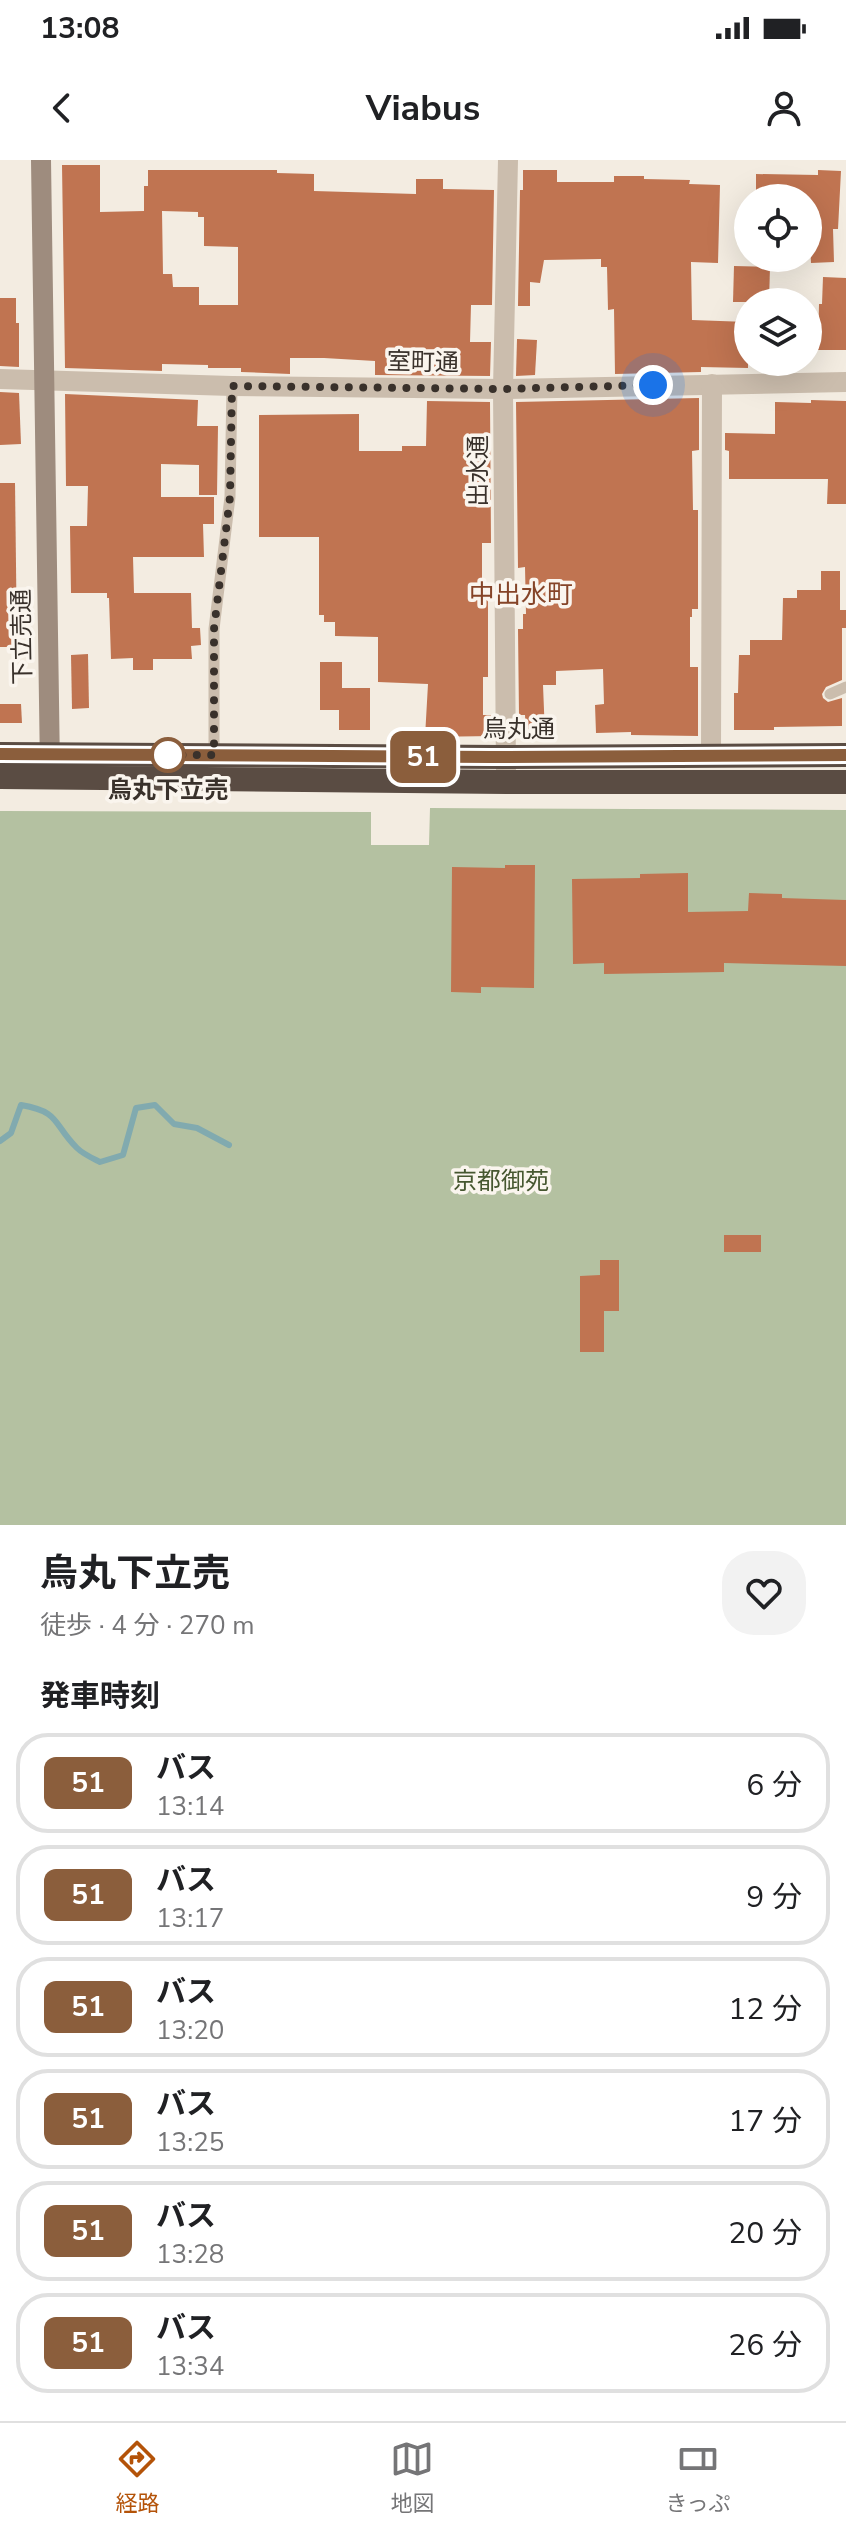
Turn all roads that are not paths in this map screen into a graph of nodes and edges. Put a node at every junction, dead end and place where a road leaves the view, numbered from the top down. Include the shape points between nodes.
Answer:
1 (41, 160) edge
2 (508, 160) edge
3 (0, 379) edge
4 (44, 380) junction
5 (846, 382) edge
6 (712, 384) junction
7 (232, 386) junction
8 (503, 389) junction
9 (846, 687) edge
10 (830, 694) dead end
11 (0, 754) edge
12 (711, 754) junction
13 (214, 755) junction
14 (846, 755) edge
15 (506, 757) junction
16 (50, 765) junction
17 (0, 777) edge
18 (506, 782) junction
19 (846, 782) edge

1 - 4 street, 下立売通
2 - 8 street, 出水通
3 - 4 street, 室町通
4 - 7 street, 室町通
4 - 16 street, 下立売通
5 - 6 street, 室町通
6 - 8 street, 室町通
6 - 12 street
7 - 8 street, 室町通
7 - 13 lane via 230,497 214,629
8 - 15 street, 出水通
9 - 10 lane
11 - 16 highway, 烏丸通
12 - 14 highway, 烏丸通
12 - 15 highway, 烏丸通
13 - 15 highway, 烏丸通
13 - 16 highway, 烏丸通
15 - 18 street, 出水通
16 - 17 highway, 烏丸通
16 - 18 highway, 烏丸通
18 - 19 highway, 烏丸通

